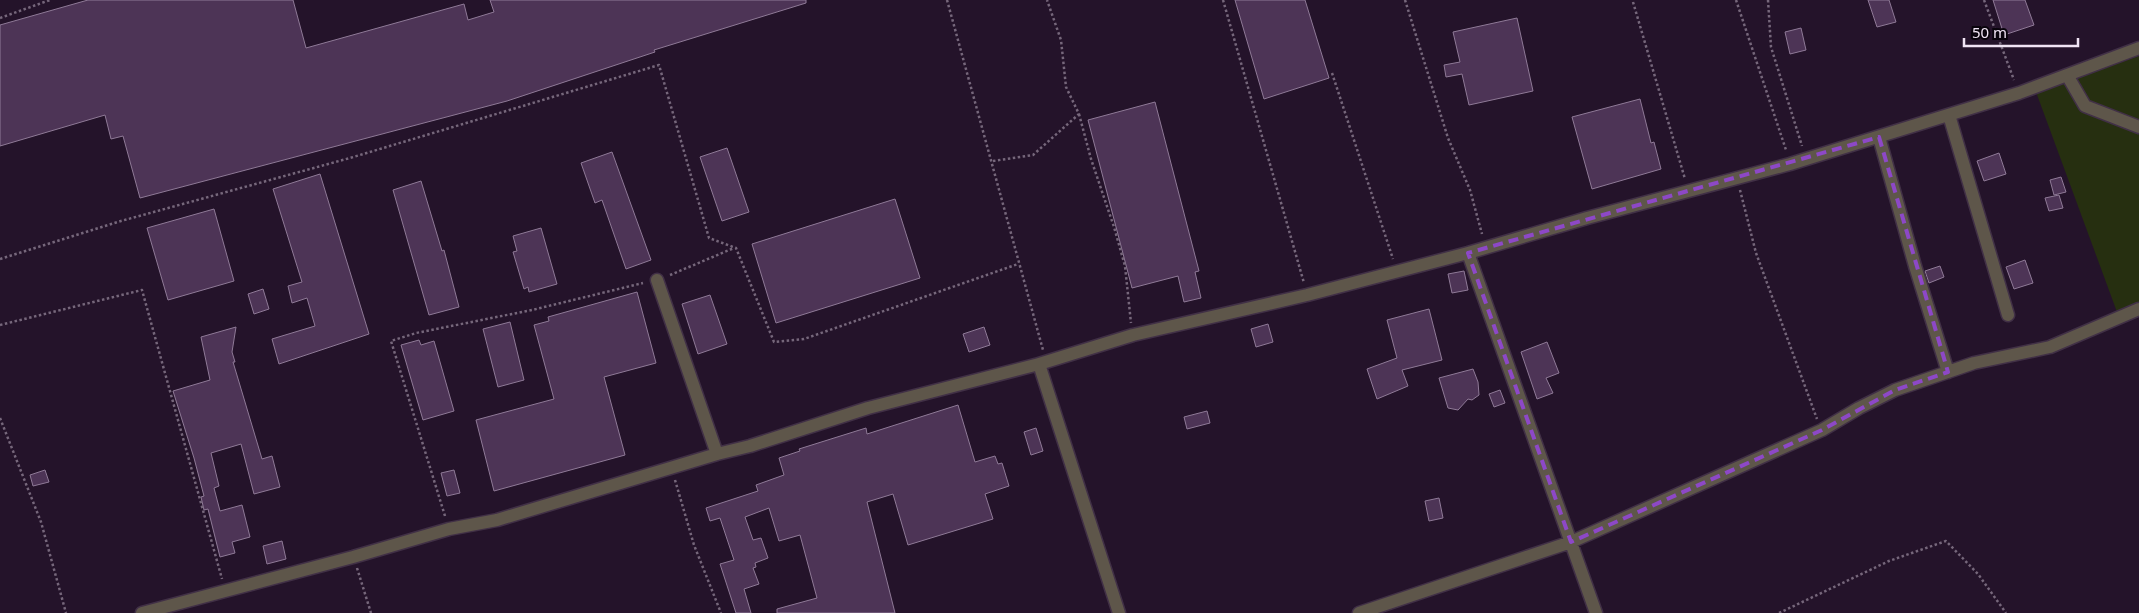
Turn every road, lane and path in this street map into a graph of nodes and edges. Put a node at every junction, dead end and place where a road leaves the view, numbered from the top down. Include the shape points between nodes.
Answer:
1 (50, 0) edge
2 (947, 0) edge
3 (1047, 0) edge
4 (1223, 0) edge
5 (1405, 0) edge
6 (1736, 0) edge
7 (1768, 0) edge
8 (1984, 0) edge
9 (1633, 2) dead end
10 (0, 18) edge
11 (2139, 48) edge
12 (1332, 73) dead end
13 (2067, 75) junction
14 (2019, 93) junction
15 (1079, 114) junction
16 (1948, 115) junction
17 (2139, 127) edge
18 (1880, 137) junction
19 (1806, 159) junction
20 (992, 161) junction
21 (1790, 164) junction
22 (1738, 178) junction
23 (1688, 190) junction
24 (736, 248) junction
25 (1486, 248) junction
26 (1468, 253) junction
27 (0, 259) edge
28 (1018, 264) junction
29 (1397, 270) junction
30 (657, 280) junction
31 (1307, 294) junction
32 (2139, 309) edge
33 (2008, 316) dead end
34 (0, 325) edge
35 (1133, 335) junction
36 (1043, 362) junction
37 (1948, 372) junction
38 (0, 418) edge
39 (1822, 430) junction
40 (716, 454) junction
41 (672, 468) junction
42 (449, 529) junction
43 (1570, 542) junction
44 (354, 557) junction
45 (225, 590) junction
46 (66, 613) edge
47 (142, 613) edge
48 (371, 613) edge
49 (721, 613) edge
50 (1119, 613) edge
51 (1359, 613) edge
52 (1596, 613) edge
53 (1779, 613) edge
54 (2006, 613) edge

1 - 10 path
2 - 20 path
3 - 15 path via 1061,40 1066,87
4 - 31 path
5 - 25 path via 1448,138 1470,190
6 - 21 path
7 - 19 path via 1771,47
8 - 14 path
9 - 23 path
11 - 13 street
12 - 29 path
13 - 14 street
13 - 17 street via 2084,106
14 - 16 street
15 - 20 path via 1033,155
15 - 35 path via 1090,159 1125,266
16 - 18 street
16 - 33 street
18 - 19 street
18 - 37 street
19 - 21 street
20 - 28 path
21 - 22 street
22 - 23 street
22 - 39 path via 1756,253
23 - 25 street
24 - 27 path via 709,238 659,65 359,156 121,221
24 - 28 path via 774,342 804,339
24 - 30 path
25 - 26 street
26 - 29 street
26 - 43 street
28 - 36 path
29 - 31 street
30 - 40 street
30 - 42 path via 391,341
31 - 35 street
32 - 37 street via 2050,347 1974,363
34 - 45 path via 142,290
35 - 36 street
36 - 40 street via 868,408
36 - 50 street via 1055,420
37 - 39 street via 1895,390
38 - 46 path via 41,522
39 - 43 street
40 - 41 street
41 - 42 street via 497,520
41 - 49 path via 694,545
42 - 44 street
43 - 51 street
43 - 52 street
44 - 45 street
44 - 48 path
45 - 47 street
53 - 54 path via 1889,561 1946,541 1978,574

